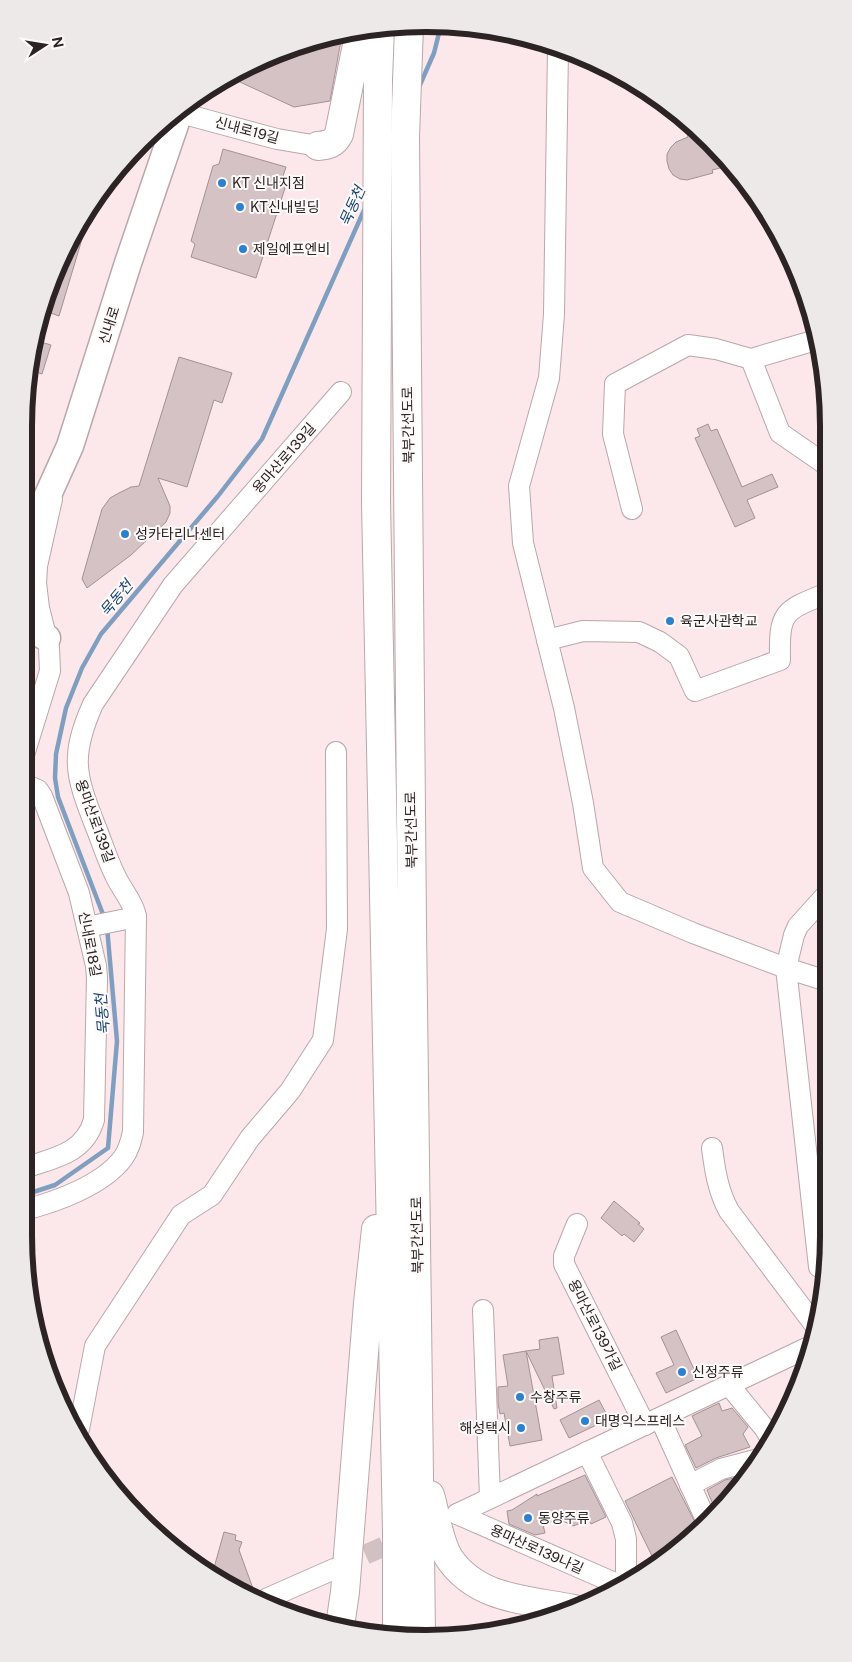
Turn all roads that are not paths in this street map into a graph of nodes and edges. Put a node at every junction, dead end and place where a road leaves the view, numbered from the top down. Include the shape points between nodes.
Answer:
1 (410, 33) edge
2 (380, 35) edge
3 (358, 39) edge
4 (558, 55) edge
5 (187, 113) edge
6 (175, 123) edge
7 (318, 146) joint
8 (810, 342) edge
9 (751, 359) junction
10 (341, 392) dead end
11 (820, 461) edge
12 (57, 476) junction
13 (632, 509) dead end
14 (32, 522) edge
15 (820, 596) edge
16 (32, 629) edge
17 (47, 638) junction
18 (547, 640) junction
19 (32, 729) edge
20 (336, 752) dead end
21 (32, 787) edge
22 (820, 902) edge
23 (136, 917) junction
24 (87, 927) junction
25 (786, 968) junction
26 (820, 980) edge
27 (388, 1116) junction
28 (712, 1148) dead end
29 (32, 1165) edge
30 (32, 1208) edge
31 (577, 1224) dead end
32 (819, 1264) edge
33 (483, 1310) dead end
34 (810, 1320) edge
35 (803, 1350) edge
36 (729, 1385) junction
37 (652, 1421) junction
38 (80, 1424) edge
39 (767, 1433) edge
40 (587, 1452) junction
41 (419, 1460) junction
42 (748, 1462) edge
43 (690, 1485) junction
44 (490, 1498) junction
45 (704, 1514) edge
46 (334, 1569) tunnel mouth
47 (626, 1575) edge
48 (613, 1582) edge
49 (270, 1597) edge
50 (560, 1606) edge
51 (341, 1620) edge
52 (397, 1629) edge
53 (421, 1630) edge

1 - 41 highway, 북부간선도로 via 405,137
2 - 27 highway, 북부간선도로 via 376,522
3 - 7 highway via 339,134 332,143
4 - 18 street via 550,378 519,486 523,543
5 - 7 street, 신내로19길 via 278,139
6 - 12 main road, 신내로 via 70,446
8 - 9 street
9 - 11 street via 780,433
9 - 13 street via 688,345 615,384 613,434
10 - 23 street, 용마산로139길 via 173,585 93,704 84,725 77,758 81,789 114,873
12 - 14 main road, 신내로
12 - 17 street via 37,566 39,608
15 - 18 street via 794,607 784,618 779,638 780,660 695,691 679,656 639,632 583,631
16 - 17 main road
17 - 19 street via 50,671
18 - 25 street via 564,708 593,868 620,902 693,934
20 - 38 street via 337,929 323,1040 290,1091 250,1138 212,1196 181,1215 95,1346
21 - 24 street, 신내로18길 via 42,796 75,880
22 - 25 street via 798,926
23 - 24 street
23 - 30 street, 용마산로139길 via 134,1108 128,1150 116,1166 94,1182
24 - 29 street, 신내로18길 via 97,978 93,1126 82,1143 68,1154
25 - 26 street
25 - 32 street
27 - 51 highway via 368,1303
27 - 52 highway, 북부간선도로
28 - 34 street via 715,1175 726,1205
31 - 37 street, 용마산로139가길 via 564,1264
33 - 44 street
35 - 36 street
36 - 37 street
36 - 39 street
37 - 40 street
37 - 43 street, 용마산로139가길
40 - 44 street
40 - 47 street via 622,1523 626,1539
41 - 50 highway via 443,1543 449,1557 465,1577 500,1595
41 - 53 highway, 북부간선도로
42 - 43 street via 721,1469
43 - 45 street, 용마산로139가길
44 - 48 street, 용마산로139나길 via 457,1514
46 - 49 street

